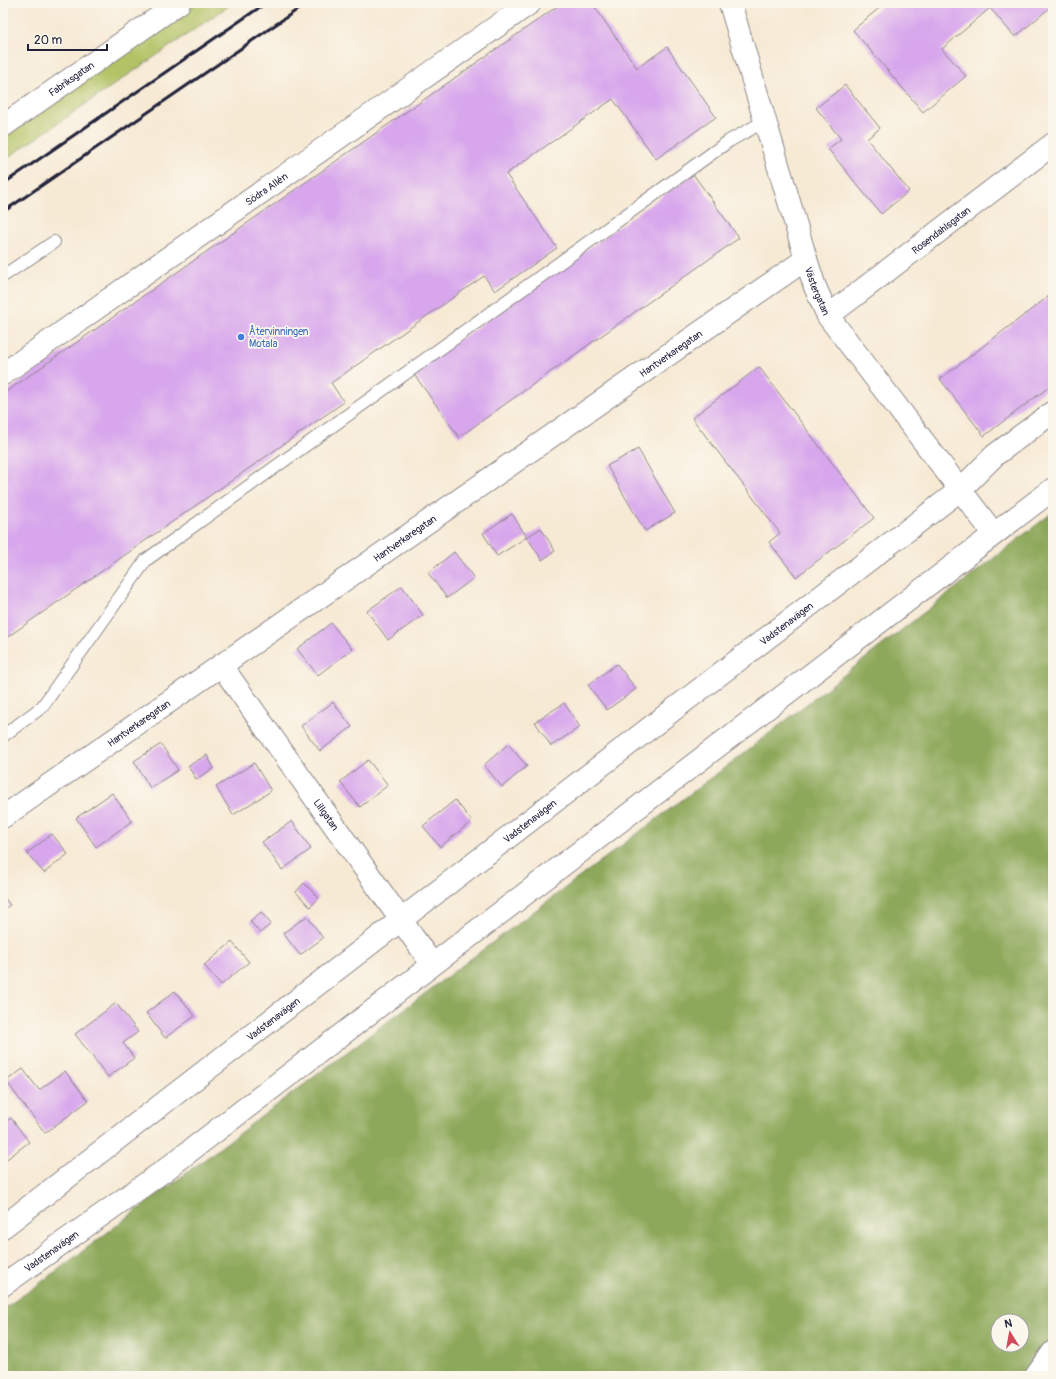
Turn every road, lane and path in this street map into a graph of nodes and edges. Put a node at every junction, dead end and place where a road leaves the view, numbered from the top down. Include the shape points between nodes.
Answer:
1 (179, 3) edge
2 (530, 3) edge
3 (730, 3) edge
4 (765, 121) junction
5 (3, 126) edge
6 (1053, 144) edge
7 (54, 242) dead end
8 (806, 258) junction
9 (3, 276) edge
10 (828, 316) junction
11 (3, 374) edge
12 (1053, 412) edge
13 (1053, 489) edge
14 (960, 490) junction
15 (994, 534) junction
16 (220, 666) junction
17 (3, 736) edge
18 (3, 817) edge
19 (401, 921) junction
20 (432, 964) junction
21 (3, 1227) edge
22 (3, 1285) edge
23 (1053, 1352) edge
24 (1036, 1376) edge

1 - 5 street, Fabriksgatan
2 - 11 street, Södra Allén
3 - 4 street, Västergatan
4 - 8 street, Västergatan
4 - 17 lane via 729,141 146,560 42,707
6 - 10 street, Rosendahlsgatan
7 - 9 lane
8 - 10 street, Västergatan
8 - 16 street, Hantverkaregatan
10 - 14 street, Västergatan
12 - 14 street, Vadstenavägen via 995,455
13 - 15 street, Vadstenavägen
14 - 15 street, Västergatan
14 - 19 street, Vadstenavägen
15 - 20 street, Vadstenavägen
16 - 18 street, Hantverkaregatan
16 - 19 street, Lillgatan
19 - 20 street, Lillgatan
19 - 21 street, Vadstenavägen
20 - 22 street, Vadstenavägen via 165,1170
23 - 24 street

